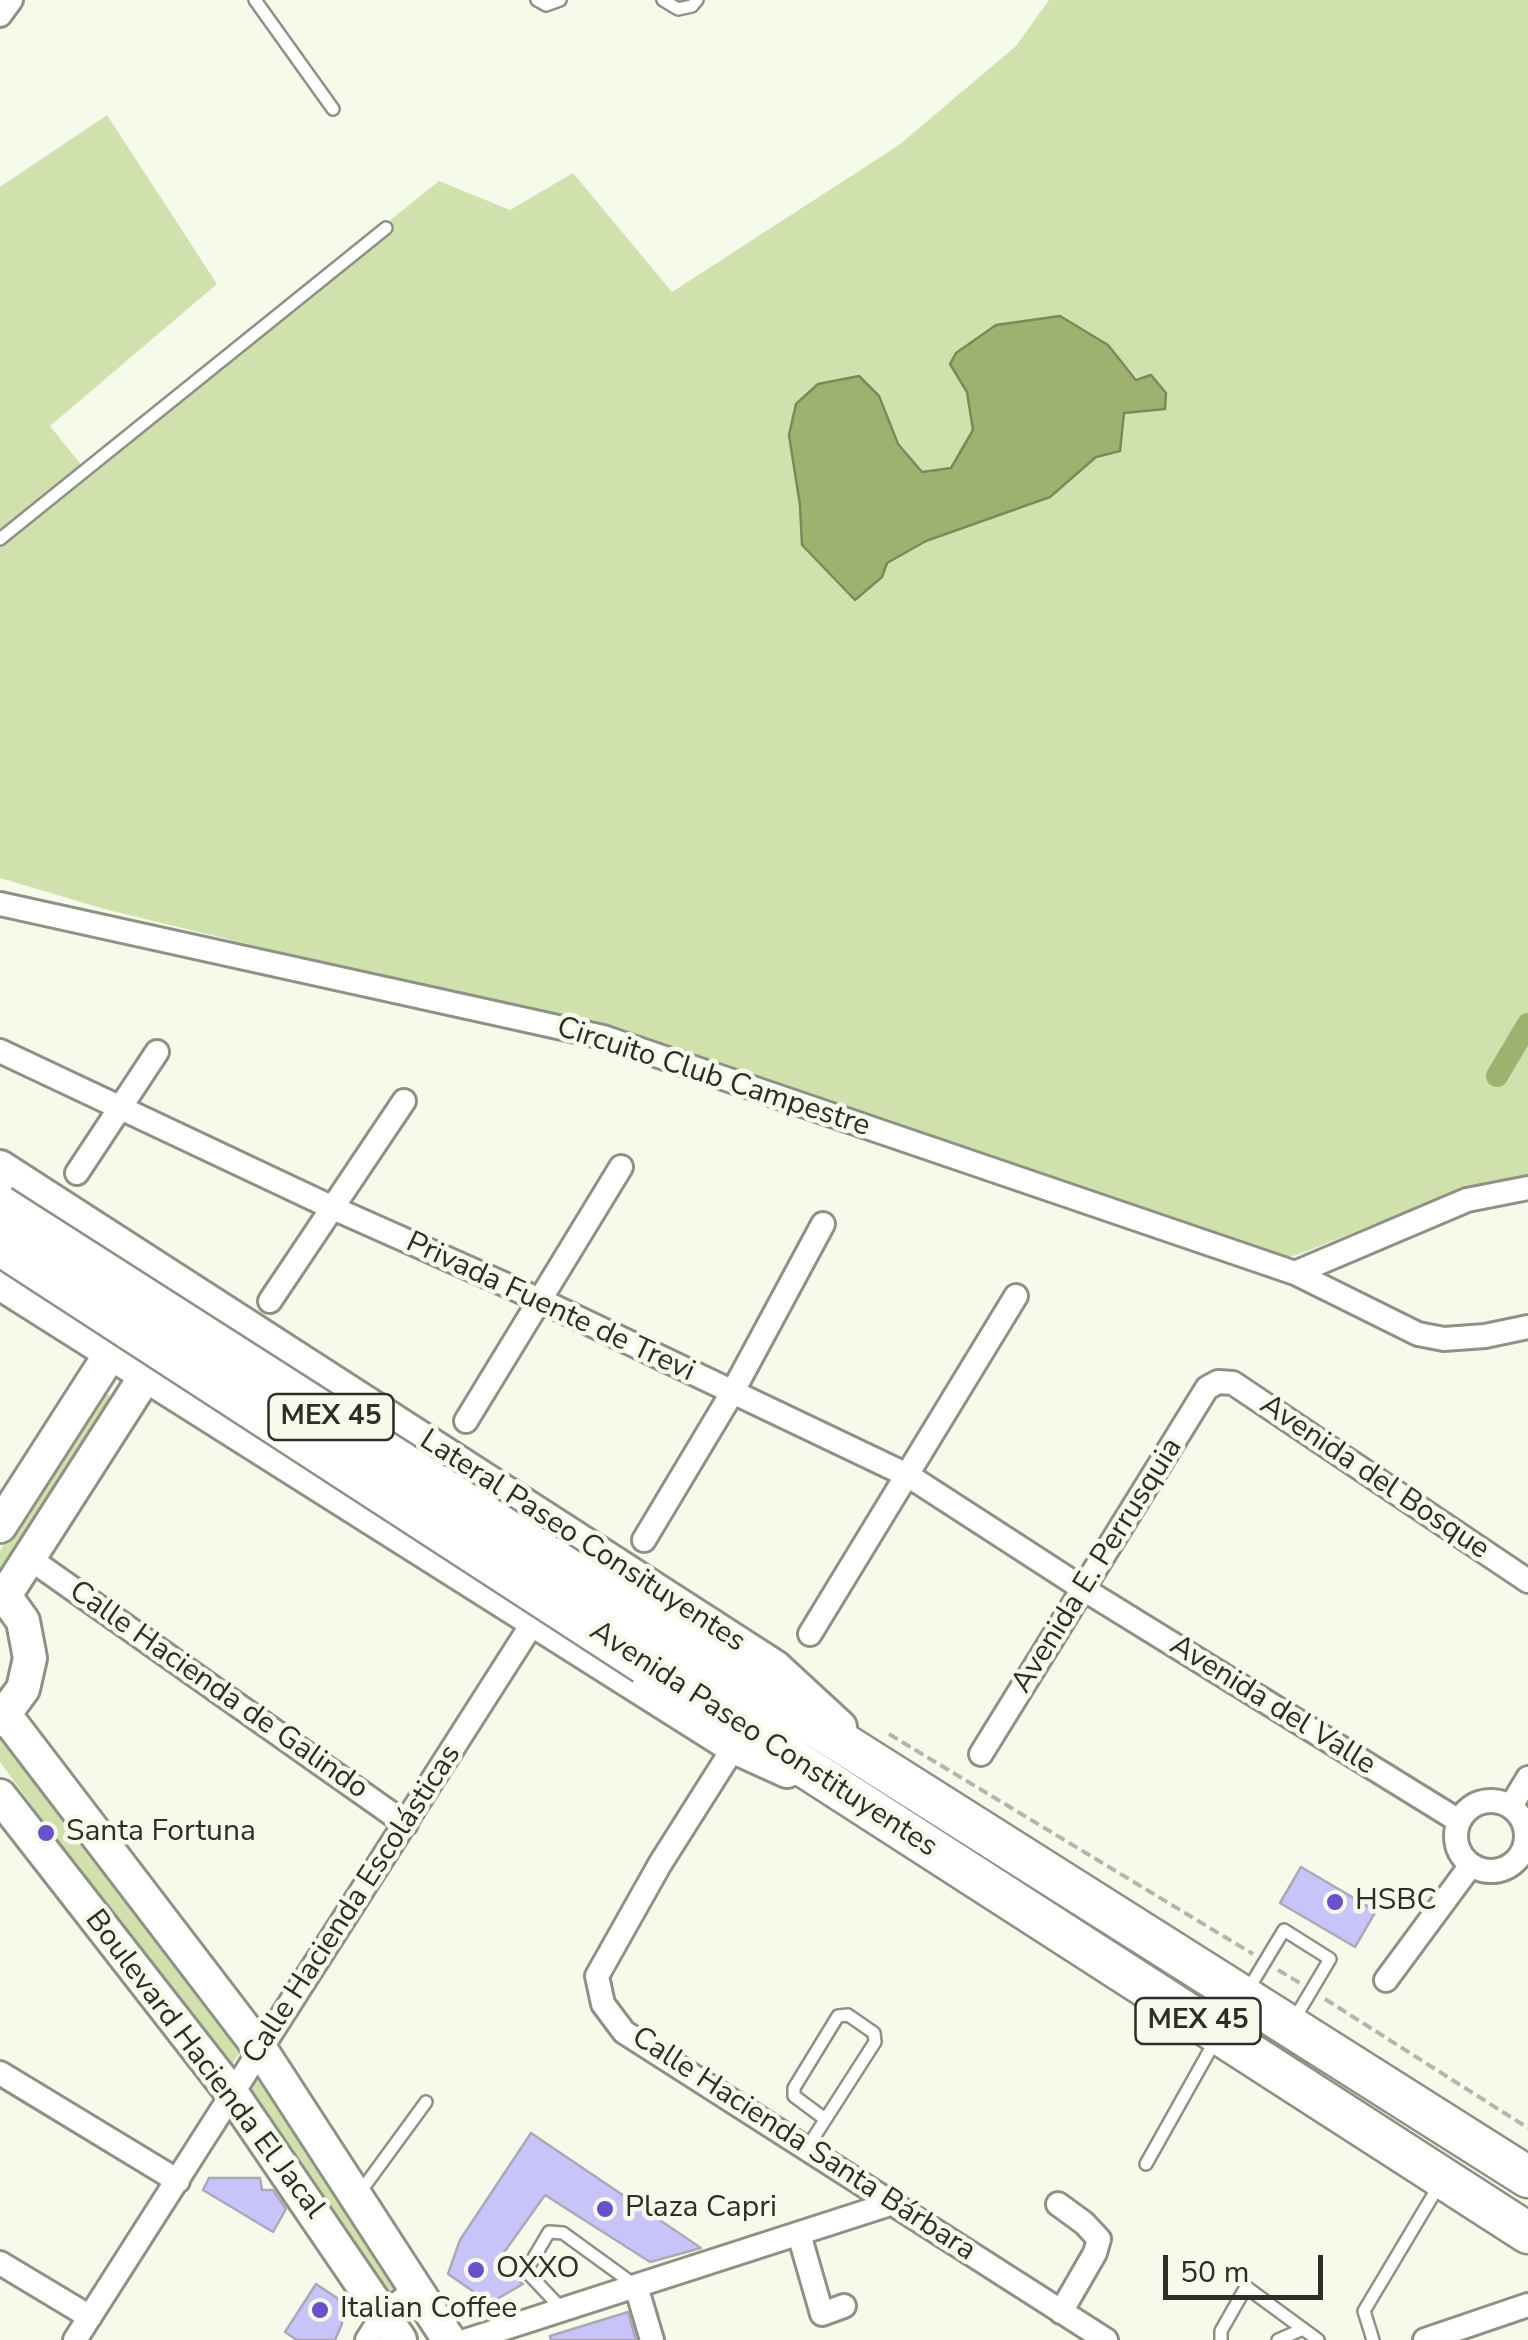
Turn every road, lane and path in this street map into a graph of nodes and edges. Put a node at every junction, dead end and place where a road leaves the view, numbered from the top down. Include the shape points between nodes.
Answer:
1 (11, 0) edge
2 (255, 0) edge
3 (536, 0) edge
4 (560, 0) edge
5 (663, 0) edge
6 (697, 0) edge
7 (0, 16) edge
8 (332, 109) dead end
9 (386, 228) dead end
10 (0, 539) edge
11 (0, 904) edge
12 (0, 1052) edge
13 (157, 1052) dead end
14 (404, 1101) dead end
15 (118, 1107) junction
16 (0, 1167) edge
17 (621, 1167) dead end
18 (77, 1173) dead end
19 (1524, 1193) edge
20 (0, 1206) edge
21 (333, 1208) junction
22 (823, 1224) dead end
23 (0, 1245) edge
24 (1296, 1273) junction
25 (0, 1283) edge
26 (198, 1294) junction
27 (1016, 1296) dead end
28 (540, 1300) junction
29 (270, 1301) dead end
30 (1528, 1327) edge
31 (111, 1353) junction
32 (146, 1376) junction
33 (1218, 1382) joint
34 (732, 1393) junction
35 (466, 1421) dead end
36 (909, 1476) junction
37 (0, 1526) edge
38 (644, 1540) dead end
39 (30, 1558) junction
40 (1528, 1581) edge
41 (1085, 1590) junction
42 (3, 1592) edge
43 (534, 1621) junction
44 (810, 1634) dead end
45 (654, 1646) junction
46 (3, 1717) edge
47 (876, 1727) dead end
48 (734, 1747) junction
49 (981, 1754) dead end
50 (894, 1778) junction
51 (1528, 1778) edge
52 (0, 1796) edge
53 (1511, 1806) junction
54 (868, 1808) junction
55 (1459, 1821) junction
56 (406, 1824) junction
57 (1525, 1857) edge
58 (1471, 1865) junction
59 (1265, 1962) junction
60 (1386, 1980) dead end
61 (1312, 1990) junction
62 (1244, 1997) junction
63 (1290, 2026) junction
64 (1218, 2035) junction
65 (260, 2050) junction
66 (0, 2073) edge
67 (231, 2092) junction
68 (426, 2102) dead end
69 (826, 2119) junction
70 (1528, 2128) edge
71 (807, 2148) junction
72 (1146, 2164) dead end
73 (1528, 2177) edge
74 (1442, 2179) junction
75 (178, 2181) junction
76 (357, 2197) junction
77 (893, 2203) junction
78 (1058, 2204) dead end
79 (1528, 2233) edge
80 (800, 2234) junction
81 (0, 2263) edge
82 (636, 2286) junction
83 (416, 2289) junction
84 (1528, 2305) edge
85 (844, 2306) dead end
86 (561, 2308) junction
87 (1061, 2312) junction
88 (90, 2317) junction
89 (1303, 2329) junction
90 (383, 2332) edge
91 (75, 2340) edge
92 (449, 2340) edge
93 (468, 2340) edge
94 (652, 2340) edge
95 (1106, 2340) edge
96 (1220, 2340) edge
97 (1278, 2340) edge
98 (1318, 2340) edge
99 (1373, 2340) edge
100 (1425, 2340) edge

1 - 7 street
2 - 8 lane
3 - 4 lane
5 - 6 lane via 678,10
9 - 10 lane
11 - 24 street, Circuito Club Campestre via 604,1037
12 - 15 street, Privada Fuente de Trevi
13 - 15 street
14 - 21 street
15 - 18 street
15 - 21 street, Privada Fuente de Trevi
16 - 26 main road, Lateral Paseo Consituyentes
17 - 28 street
19 - 24 street via 1466,1200
20 - 45 highway, Avenida Paseo Constituyentes / MEX 45, bridge
21 - 28 street, Privada Fuente de Trevi
21 - 29 street
22 - 34 street
23 - 45 highway, Avenida Paseo Constituyentes / MEX 45, bridge
24 - 30 street, Circuito Club Campestre via 1418,1334 1444,1339
25 - 31 main road
26 - 32 main road
26 - 50 main road, Lateral Paseo Consituyentes via 775,1668
27 - 36 street
28 - 34 street, Privada Fuente de Trevi
28 - 35 street
31 - 32 main road
31 - 37 main road
32 - 39 main road
32 - 43 main road
33 - 40 street, Avenida del Bosque via 1232,1384
33 - 41 street, Avenida E. Perrusquia via 1206,1388
34 - 36 street, Privada Fuente de Trevi
34 - 38 street
36 - 41 street, Privada Fuente de Trevi
36 - 44 street
39 - 42 main road
39 - 56 street, Calle Hacienda de Galindo
41 - 49 street, Avenida E. Perrusquia
41 - 55 street, Avenida del Valle
42 - 46 main road via 25,1626 30,1658 22,1689
43 - 48 main road
43 - 56 street, Calle Hacienda Escolásticas
45 - 50 highway, Avenida Paseo Constituyentes / MEX 45
45 - 54 highway, Avenida Paseo Constituyentes / MEX 45
46 - 65 main road, Boulevard Hacienda El Jacal
47 - 59 path
48 - 54 main road
48 - 71 street, Calle Hacienda Santa Bárbara via 597,1976 603,2004 624,2032
50 - 62 highway, Avenida Paseo Constituyentes / MEX 45
51 - 53 street
52 - 67 main road, Boulevard Hacienda El Jacal
53 - 55 street via 1484,1801
53 - 57 street via 1526,1829
54 - 64 highway, Avenida Paseo Constituyentes / MEX 45
55 - 58 street via 1456,1842
56 - 65 street, Calle Hacienda Escolásticas
57 - 58 street via 1498,1871
58 - 60 street
59 - 61 path
59 - 61 lane via 1284,1930 1330,1959
59 - 62 lane
61 - 63 lane
61 - 70 path
62 - 63 highway, Avenida Paseo Constituyentes / MEX 45
63 - 73 highway, Avenida Paseo Constituyentes / MEX 45
64 - 72 lane
64 - 74 highway, Avenida Paseo Constituyentes / MEX 45
65 - 67 street, Calle Hacienda Escolásticas
65 - 76 main road, Boulevard Hacienda El Jacal
66 - 75 street
67 - 75 street, Calle Hacienda Escolásticas
67 - 90 main road, Boulevard Hacienda El Jacal
68 - 76 lane
69 - 69 lane via 875,2042 874,2033 848,2015 838,2016 794,2088 794,2096
69 - 71 lane
71 - 77 street, Calle Hacienda Santa Bárbara
74 - 79 highway, Avenida Paseo Constituyentes / MEX 45
74 - 99 lane via 1364,2311
75 - 88 street, Calle Hacienda Escolásticas
76 - 83 main road, Boulevard Hacienda El Jacal
77 - 80 street
77 - 87 street, Calle Hacienda Santa Bárbara
78 - 87 street via 1098,2239
80 - 82 street
80 - 85 street via 822,2314
81 - 88 street
82 - 86 street
82 - 86 lane via 563,2233 549,2232 526,2271
82 - 94 street
83 - 90 street
83 - 92 main road, Boulevard Hacienda El Jacal
84 - 100 street
86 - 93 street
87 - 95 street, Calle Hacienda Santa Bárbara
88 - 91 street, Calle Hacienda Escolásticas
89 - 96 lane via 1246,2287
89 - 97 lane
89 - 98 lane

